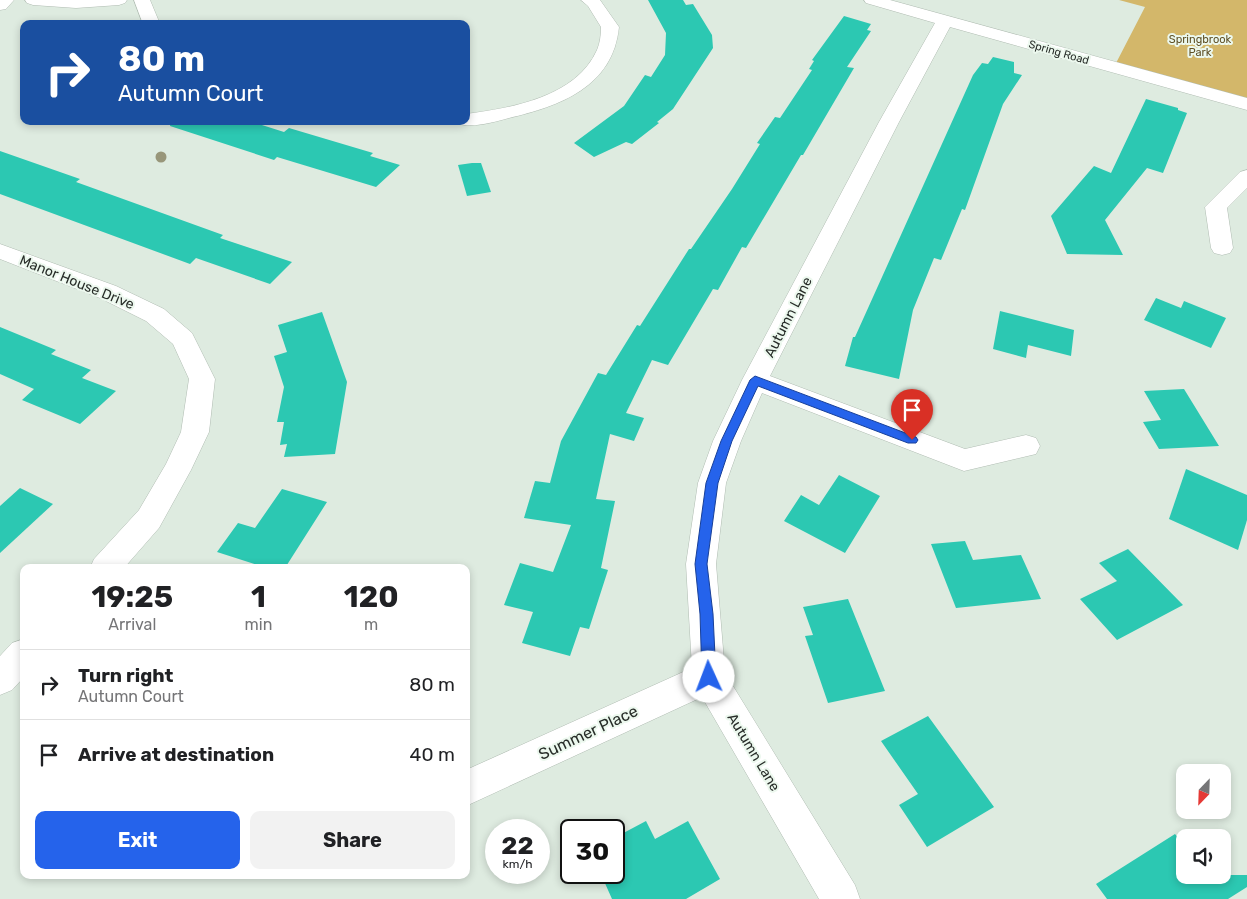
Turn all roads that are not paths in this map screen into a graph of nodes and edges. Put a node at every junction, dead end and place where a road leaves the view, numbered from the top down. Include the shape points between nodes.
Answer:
1 (6, 0) edge
2 (33, 0) edge
3 (119, 0) edge
4 (142, 0) edge
5 (589, 0) edge
6 (872, 0) edge
7 (0, 5) edge
8 (150, 20) edge
9 (946, 20) junction
10 (1247, 104) edge
11 (470, 120) edge
12 (1247, 176) edge
13 (1222, 248) dead end
14 (0, 251) edge
15 (755, 380) junction
16 (1026, 446) dead end
17 (109, 564) edge
18 (20, 658) edge
19 (709, 677) junction
20 (0, 679) edge
21 (470, 786) edge
22 (841, 899) edge

1 - 7 street
2 - 3 street via 73,4
4 - 8 street
5 - 11 street via 610,27 606,51 593,70 570,90 537,106
6 - 9 street, Spring Road
9 - 10 street, Spring Road
9 - 15 street, Autumn Lane via 889,122
12 - 13 street via 1216,207
14 - 17 street, Manor House Drive via 108,292 155,315 183,339 202,379 196,432 177,470 149,519
15 - 16 street via 964,460
15 - 19 street, Autumn Lane via 712,483 701,564
18 - 20 street
19 - 21 street, Summer Place
19 - 22 street, Autumn Lane

